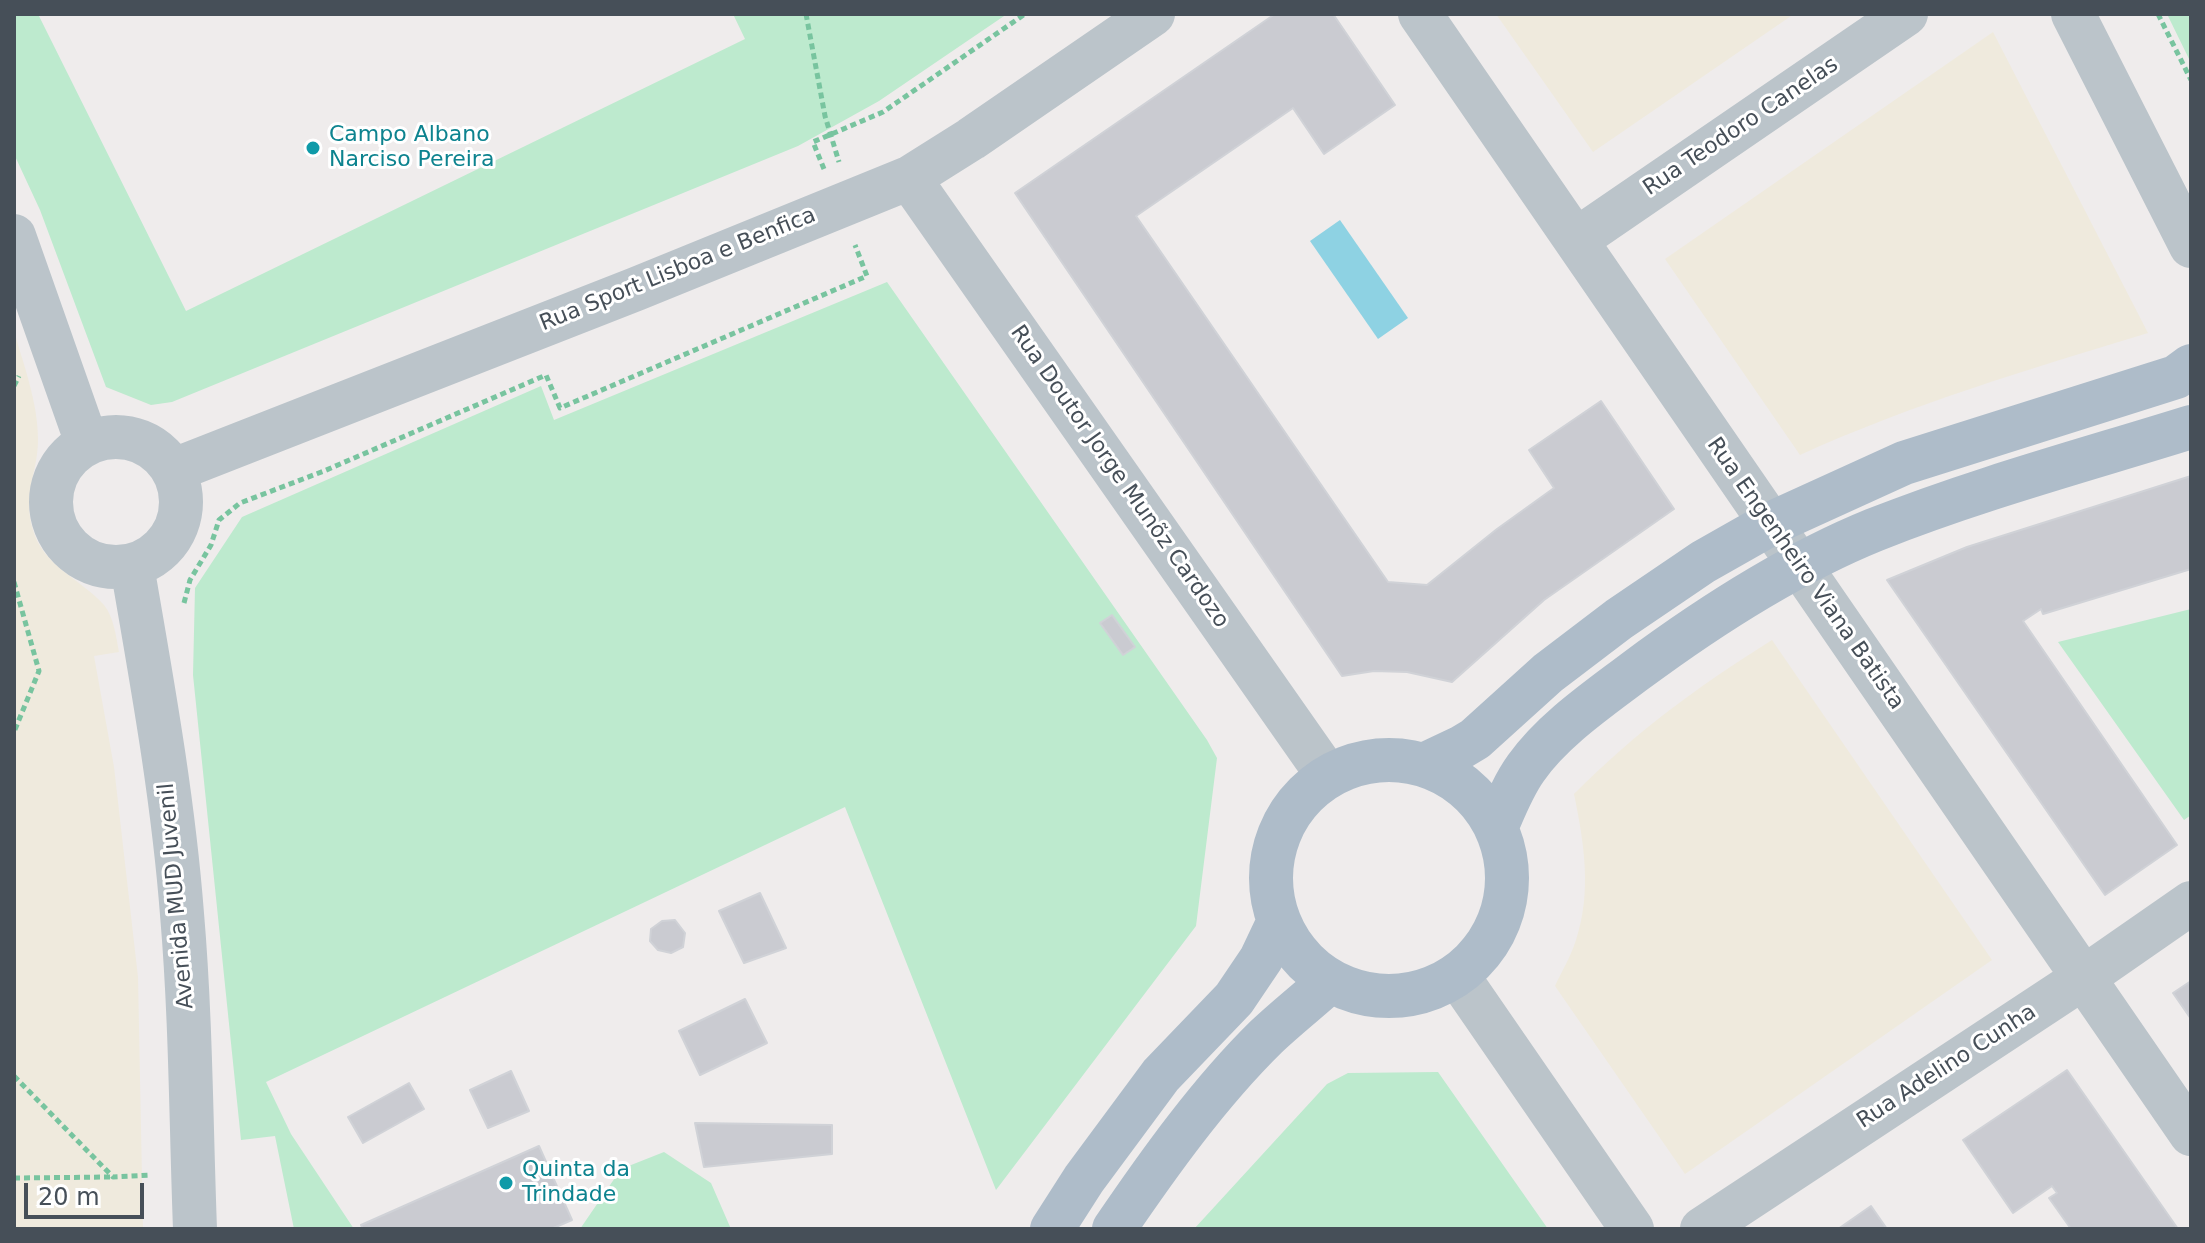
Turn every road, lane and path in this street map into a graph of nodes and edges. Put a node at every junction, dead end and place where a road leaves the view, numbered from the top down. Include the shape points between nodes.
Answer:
1 (806, 14) edge
2 (1025, 14) edge
3 (1153, 14) edge
4 (1420, 14) edge
5 (1906, 14) edge
6 (2073, 14) edge
7 (2158, 14) edge
8 (2191, 80) edge
9 (830, 135) junction
10 (909, 178) junction
11 (846, 203) junction
12 (14, 236) edge
13 (1576, 240) junction
14 (2191, 246) edge
15 (2191, 366) edge
16 (2191, 427) edge
17 (87, 443) junction
18 (174, 470) junction
19 (1770, 524) junction
20 (132, 566) junction
21 (1799, 566) junction
22 (14, 582) edge
23 (185, 614) dead end
24 (14, 732) edge
25 (1424, 765) junction
26 (1328, 776) junction
27 (1496, 828) junction
28 (2191, 903) edge
29 (1279, 921) junction
30 (1457, 975) junction
31 (2083, 978) junction
32 (1330, 981) junction
33 (14, 1076) edge
34 (2191, 1134) edge
35 (113, 1177) junction
36 (14, 1178) edge
37 (155, 1188) dead end
38 (195, 1229) edge
39 (1052, 1229) edge
40 (1114, 1229) edge
41 (1632, 1229) edge
42 (1702, 1229) edge

1 - 9 path
2 - 9 path via 883,112
3 - 10 street, Rua Sport Lisboa e Benfica
4 - 13 street, Rua Engenheiro Viana Batista
5 - 13 street, Rua Teodoro Canelas
6 - 14 street
7 - 8 path
9 - 11 path
9 - 11 path via 813,142
10 - 11 street, Rua Sport Lisboa e Benfica
10 - 26 street, Rua Doutor Jorge Munõz Cardozo
11 - 18 street, Rua Sport Lisboa e Benfica
11 - 23 path via 867,276 560,408 546,375 240,503 219,520 183,598
12 - 17 street
13 - 19 street, Rua Engenheiro Viana Batista
15 - 19 main road via 2176,377 1904,463
16 - 21 main road via 1954,501
17 - 18 street via 126,437 161,454
17 - 20 street via 57,472 51,493 59,534 90,562
18 - 20 street via 181,489 177,529 166,546
19 - 21 street, Rua Engenheiro Viana Batista
19 - 25 main road via 1663,588 1575,651 1475,739
20 - 38 street, Avenida MUD Juvenil via 162,741 182,912
21 - 27 main road via 1689,632 1600,697 1528,765
21 - 31 street, Rua Engenheiro Viana Batista
22 - 24 path via 39,671
25 - 26 main road via 1392,759 1359,763
25 - 27 main road via 1453,779 1478,800
26 - 29 main road via 1303,797 1280,834 1271,889
27 - 30 main road via 1506,859 1507,893 1499,924 1481,953
28 - 31 street, Rua Adelino Cunha
29 - 32 main road via 1300,955
29 - 39 main road via 1234,999 1161,1075
30 - 32 main road via 1428,990 1395,996 1362,993
30 - 41 street
31 - 34 street, Rua Engenheiro Viana Batista
31 - 42 street, Rua Adelino Cunha
32 - 40 main road via 1265,1038 1209,1101
33 - 35 path
35 - 36 path
35 - 37 path via 154,1175

